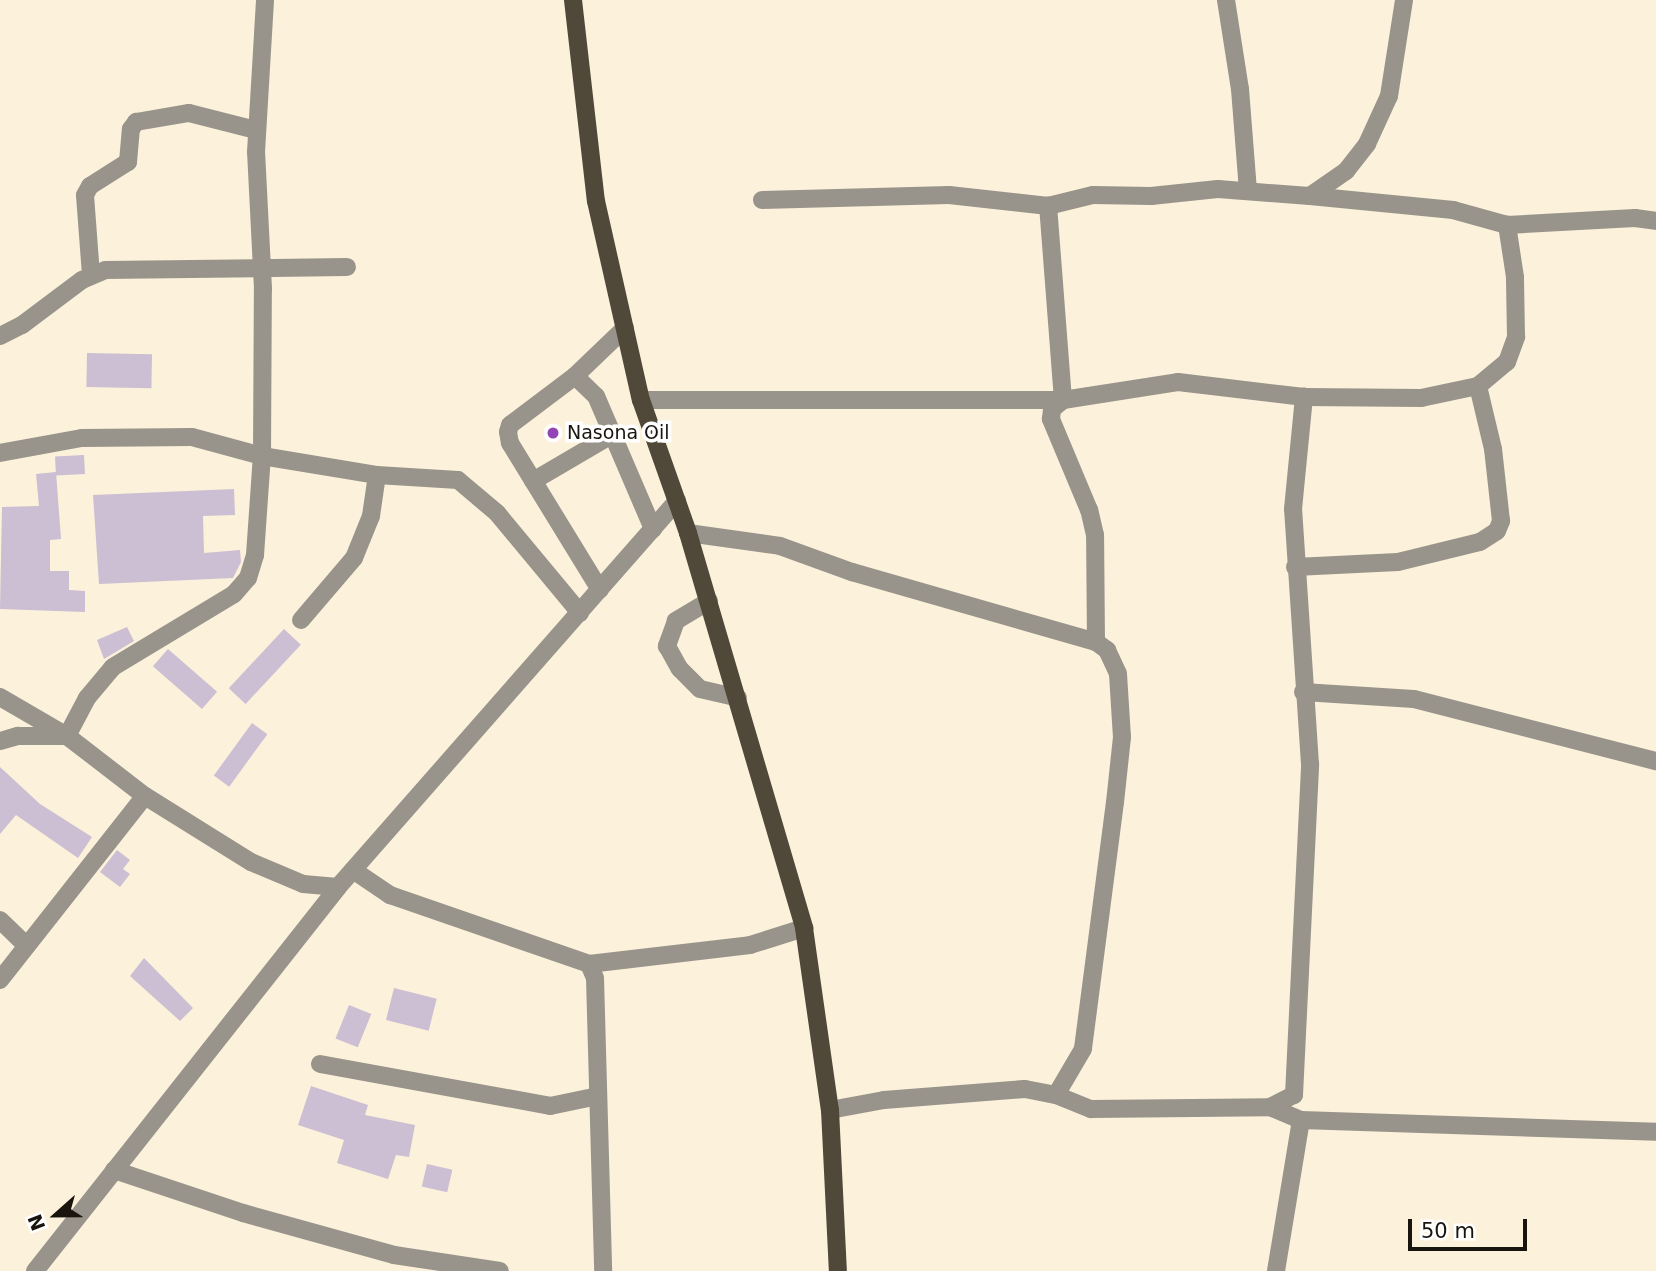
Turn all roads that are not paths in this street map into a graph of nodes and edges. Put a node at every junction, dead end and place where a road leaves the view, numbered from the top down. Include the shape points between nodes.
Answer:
1 (265, 0) edge
2 (573, 0) edge
3 (1226, 0) edge
4 (1404, 0) edge
5 (257, 130) junction
6 (1248, 190) junction
7 (1310, 196) junction
8 (762, 200) dead end
9 (1048, 206) junction
10 (1656, 221) edge
11 (1507, 225) junction
12 (347, 267) dead end
13 (262, 268) junction
14 (91, 275) junction
15 (625, 328) junction
16 (0, 336) edge
17 (575, 376) junction
18 (1478, 386) junction
19 (1304, 397) junction
20 (642, 400) junction
21 (1063, 400) junction
22 (613, 435) junction
23 (0, 453) edge
24 (262, 456) junction
25 (377, 475) junction
26 (533, 481) junction
27 (677, 501) junction
28 (653, 529) junction
29 (688, 533) junction
30 (1295, 567) junction
31 (600, 590) junction
32 (709, 601) junction
33 (580, 613) junction
34 (301, 620) dead end
35 (1096, 642) junction
36 (1303, 692) junction
37 (0, 697) edge
38 (737, 698) junction
39 (67, 736) junction
40 (0, 741) edge
41 (1656, 761) edge
42 (145, 796) junction
43 (353, 870) junction
44 (338, 887) junction
45 (0, 920) edge
46 (804, 928) junction
47 (27, 946) junction
48 (589, 964) junction
49 (0, 980) edge
50 (320, 1064) dead end
51 (1056, 1095) junction
52 (598, 1096) junction
53 (1270, 1107) junction
54 (830, 1110) junction
55 (1301, 1120) junction
56 (1656, 1132) edge
57 (114, 1170) junction
58 (34, 1271) edge
59 (500, 1271) edge
60 (603, 1271) edge
61 (838, 1271) edge
62 (1276, 1271) edge

1 - 5 street
2 - 15 main road via 596,201
3 - 6 street via 1240,89
4 - 7 street via 1389,96 1367,144 1346,171
5 - 13 street
5 - 14 street via 189,113 136,122 131,129 128,162 90,186 85,195
6 - 7 street
6 - 9 street via 1093,195
7 - 11 street via 1454,209
8 - 9 street via 949,195
9 - 21 street
10 - 11 street via 1635,218
11 - 18 street via 1515,276 1516,337 1507,362
12 - 13 street
13 - 14 street via 105,270
13 - 24 street
14 - 16 street
15 - 17 street
15 - 20 main road
17 - 22 street via 596,396
17 - 26 street via 510,425 510,443
18 - 19 street via 1421,398
18 - 30 street via 1493,449 1501,522 1497,531 1480,542 1398,562
19 - 21 street via 1178,382
19 - 30 street via 1293,509
20 - 21 street
20 - 27 main road
21 - 35 street via 1052,409 1051,419 1090,510 1095,535
22 - 26 street
22 - 28 street
23 - 24 street via 48,441 147,435 192,437
24 - 25 street
24 - 39 street via 255,555 248,578 234,594 113,667 87,698
25 - 33 street via 458,480 479,494
25 - 34 street via 371,516 354,558
26 - 31 street
27 - 28 street
27 - 29 main road
28 - 31 street
29 - 32 main road
29 - 35 street via 780,546 852,572
30 - 36 street
31 - 33 street
32 - 38 main road
32 - 38 street via 676,621 667,646 680,669 700,689
33 - 43 street
35 - 51 street via 1107,650 1118,674 1122,737 1083,1049
36 - 41 street via 1414,699
36 - 53 street via 1310,764 1297,1088 1288,1101
37 - 39 street
38 - 46 main road
39 - 40 street via 18,736
39 - 42 street
42 - 44 street via 251,862 303,884
42 - 47 street
43 - 44 street
43 - 48 street via 390,895
44 - 57 street
45 - 47 street
46 - 48 street via 750,945
46 - 54 main road
47 - 49 street
48 - 52 street via 595,978
50 - 52 street via 550,1106
51 - 53 street via 1091,1109
51 - 54 street via 1025,1089 884,1100
52 - 60 street
53 - 55 street
54 - 61 main road
55 - 56 street
55 - 62 street
57 - 58 street
57 - 59 street via 354,1245

